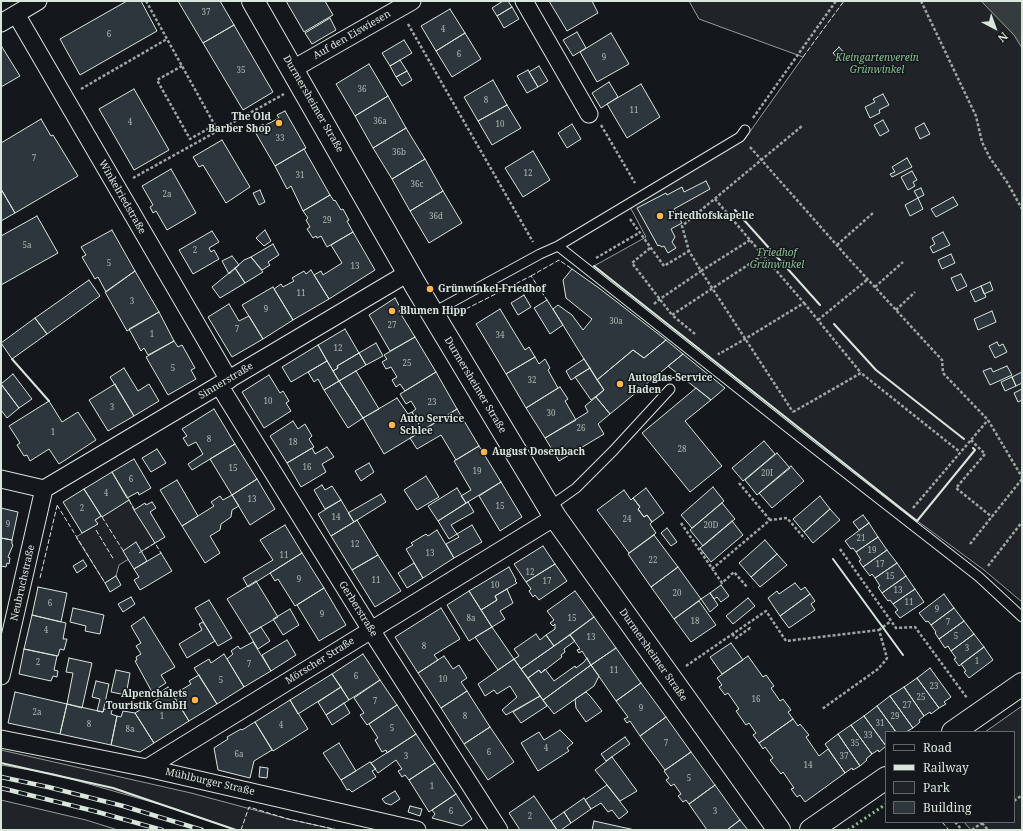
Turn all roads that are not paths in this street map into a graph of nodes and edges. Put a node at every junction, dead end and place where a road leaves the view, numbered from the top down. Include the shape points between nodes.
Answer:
1 (38, 1) edge
2 (254, 1) edge
3 (524, 1) edge
4 (405, 5) edge
5 (16, 14) junction
6 (1, 23) edge
7 (297, 77) junction
8 (589, 114) road end
9 (742, 134) road end
10 (558, 246) junction
11 (408, 273) junction
12 (432, 313) junction
13 (224, 382) junction
14 (670, 389) dead end
15 (1, 479) edge
16 (44, 489) junction
17 (552, 512) junction
18 (1022, 617) edge
19 (371, 630) junction
20 (1, 676) edge
21 (1022, 684) edge
22 (955, 731) edge
23 (1, 739) edge
24 (147, 768) junction
25 (885, 779) edge
26 (417, 830) edge
27 (500, 830) edge
28 (779, 830) edge
29 (811, 830) edge

1 - 5 street
2 - 7 street, Durmersheimer Straße
3 - 8 street
4 - 7 street, Auf den Eiswiesen
5 - 6 street
5 - 13 street, Winkelriedstraße
7 - 11 street, Durmersheimer Straße
9 - 10 lane
10 - 12 lane
10 - 18 lane via 979,577
11 - 12 street, Durmersheimer Straße
11 - 13 street, Sinnerstraße
12 - 17 street, Durmersheimer Straße
13 - 16 street, Sinnerstraße
13 - 19 street, Gerberstraße
14 - 17 lane
15 - 16 street
16 - 20 street, Neubruchstraße
17 - 19 street, Mörscher Straße
17 - 28 street, Durmersheimer Straße
19 - 24 street, Mörscher Straße
19 - 27 street, Gerberstraße
21 - 22 street
23 - 24 street, Mühlburger Straße
24 - 26 street, Mühlburger Straße
25 - 29 street

